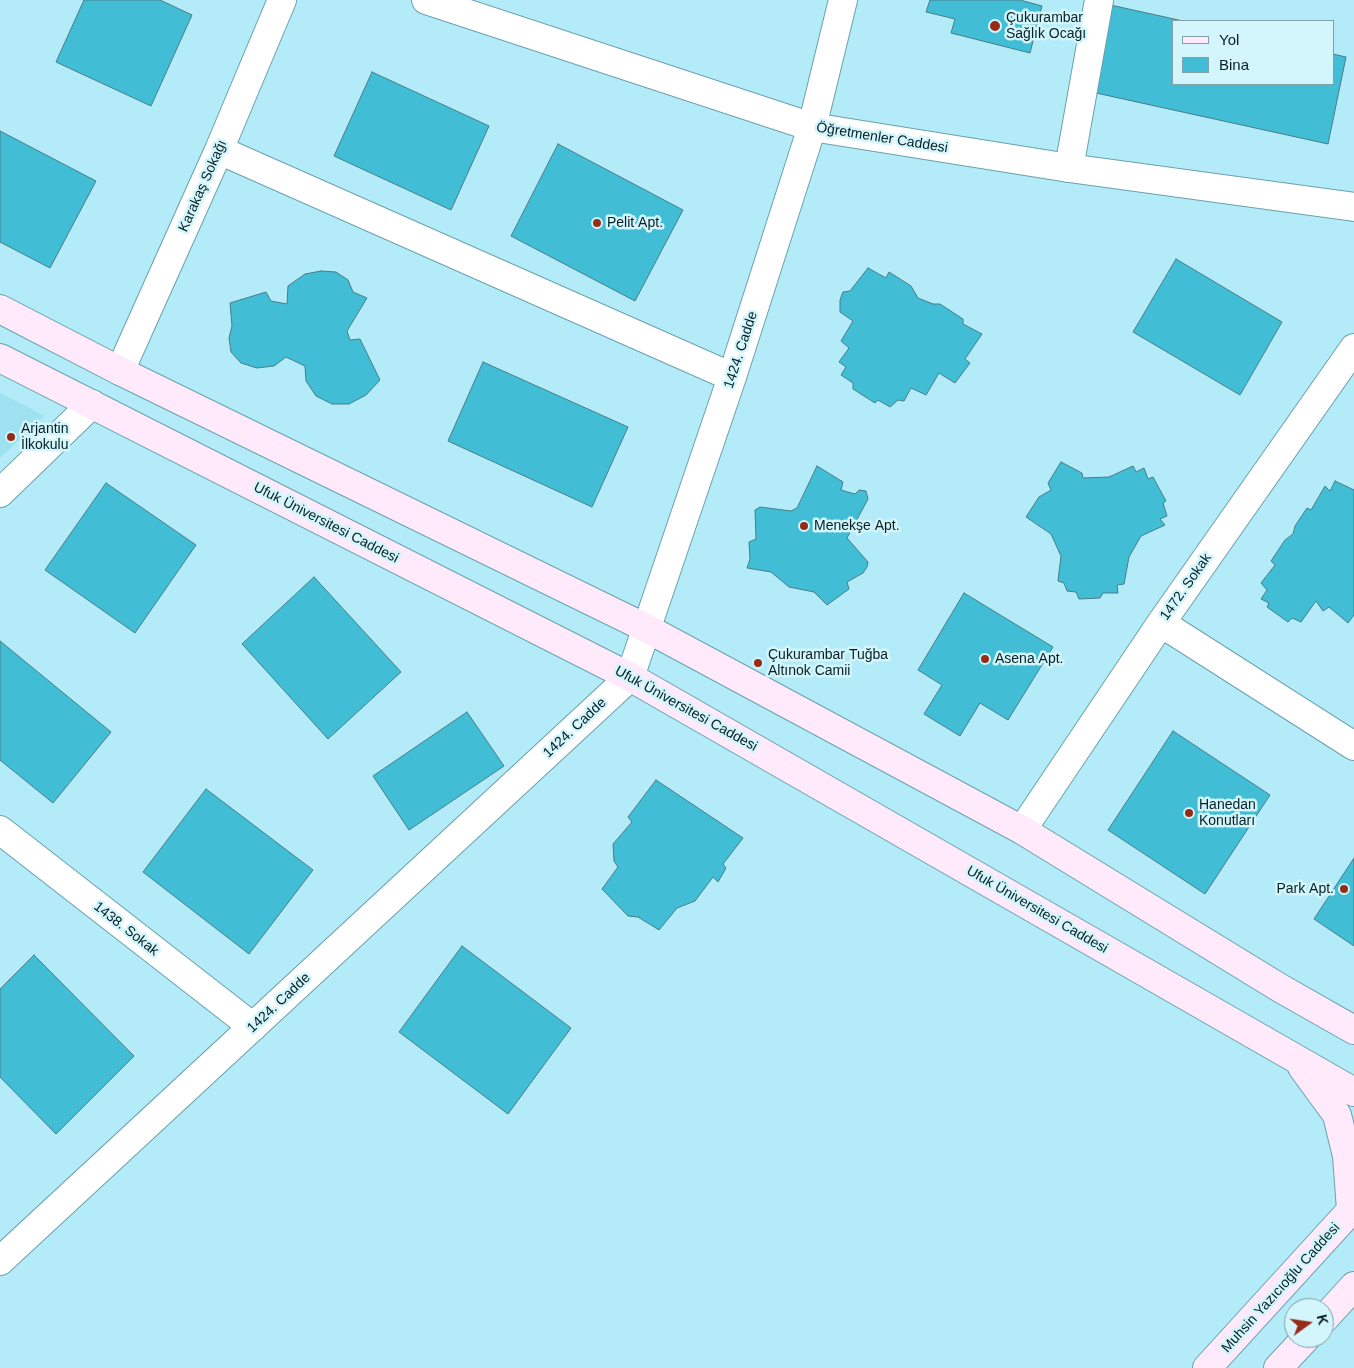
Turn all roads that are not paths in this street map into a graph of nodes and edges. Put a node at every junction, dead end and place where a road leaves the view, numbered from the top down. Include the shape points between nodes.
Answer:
1 (282, 0) edge
2 (426, 0) edge
3 (844, 0) edge
4 (1099, 0) edge
5 (812, 127) junction
6 (219, 150) junction
7 (1069, 168) junction
8 (1354, 207) edge
9 (0, 309) edge
10 (1354, 348) edge
11 (0, 358) edge
12 (120, 371) junction
13 (732, 377) junction
14 (1345, 379) edge
15 (92, 404) junction
16 (0, 493) edge
17 (1161, 623) junction
18 (646, 628) junction
19 (630, 677) junction
20 (1354, 746) edge
21 (0, 830) edge
22 (1022, 830) junction
23 (253, 1027) junction
24 (1354, 1030) edge
25 (1296, 1059) junction
26 (1354, 1092) edge
27 (1353, 1209) edge
28 (0, 1261) edge
29 (1354, 1286) edge
30 (1334, 1308) edge
31 (1297, 1348) edge
32 (1208, 1368) edge
33 (1278, 1368) edge

1 - 6 street, Karakaş Sokağı
2 - 5 street, Öğretmenler Caddesi
3 - 5 street, 1424. Cadde
4 - 7 street
5 - 7 street, Öğretmenler Caddesi
5 - 13 street, 1424. Cadde
6 - 12 street, Karakaş Sokağı
6 - 13 street
7 - 8 street, Öğretmenler Caddesi
9 - 12 main road
10 - 14 street, 1472. Sokak
11 - 15 main road, Ufuk Üniversitesi Caddesi
12 - 18 main road
13 - 18 street, 1424. Cadde
14 - 17 street, 1472. Sokak
15 - 16 street
15 - 19 main road, Ufuk Üniversitesi Caddesi
17 - 20 street
17 - 22 street, 1472. Sokak
18 - 19 street, 1424. Cadde
18 - 22 main road
19 - 23 street, 1424. Cadde
19 - 25 main road, Ufuk Üniversitesi Caddesi
21 - 23 street, 1438. Sokak
22 - 24 main road
23 - 28 street, 1424. Cadde
25 - 26 main road, Ufuk Üniversitesi Caddesi
25 - 27 main road via 1337,1115 1347,1156
27 - 32 main road, Muhsin Yazıcıoğlu Caddesi
29 - 30 main road
31 - 33 main road

